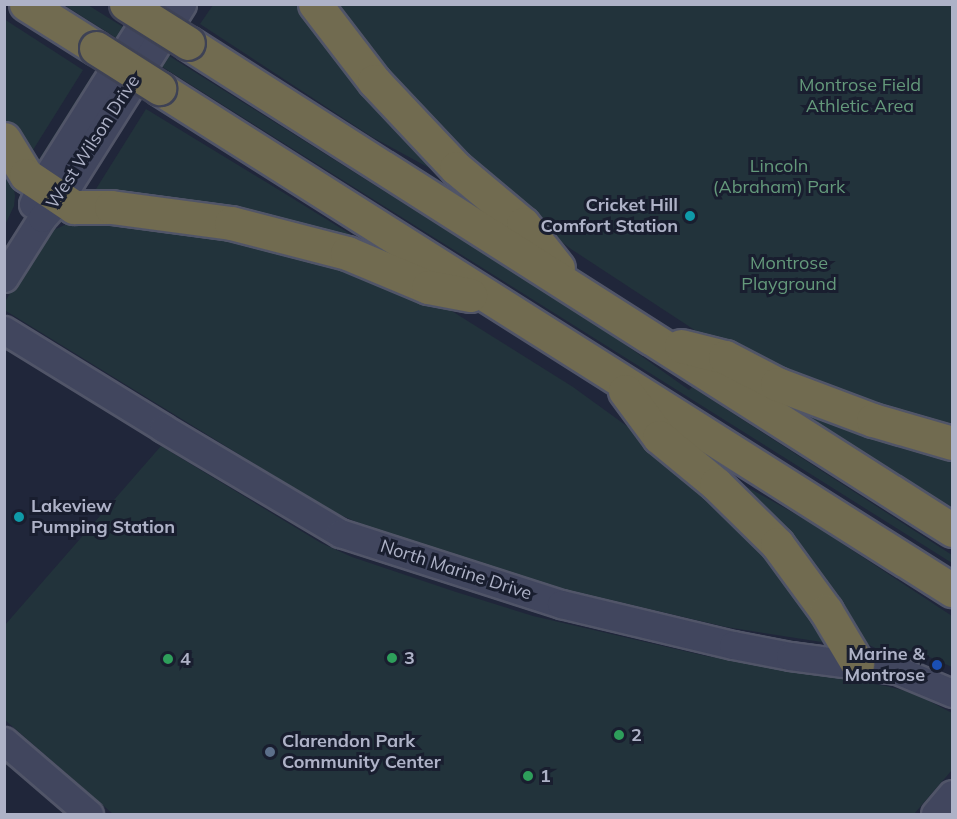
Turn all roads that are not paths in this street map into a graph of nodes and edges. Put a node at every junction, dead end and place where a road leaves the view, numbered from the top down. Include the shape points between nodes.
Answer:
1 (26, 4) edge
2 (126, 4) edge
3 (155, 4) edge
4 (182, 4) edge
5 (315, 4) edge
6 (4, 139) edge
7 (51, 192) junction
8 (4, 251) edge
9 (4, 278) edge
10 (574, 289) junction
11 (489, 299) junction
12 (4, 330) edge
13 (653, 339) junction
14 (613, 376) junction
15 (952, 443) edge
16 (952, 530) edge
17 (952, 590) edge
18 (856, 663) junction
19 (952, 693) edge
20 (4, 741) edge
21 (952, 794) edge
22 (89, 814) edge
23 (935, 814) edge

1 - 11 highway, bridge
2 - 10 highway, bridge
3 - 7 street, West Wilson Drive
4 - 7 street, West Wilson Drive
5 - 10 highway via 374,81 456,168 523,224
6 - 7 highway via 26,175
7 - 8 street, West Wilson Drive via 31,209
7 - 9 street, West Wilson Drive via 42,218
7 - 11 highway via 74,207 170,213 302,239 428,287
10 - 13 highway
11 - 14 highway
12 - 18 street, North Marine Drive via 340,532 572,606 733,645
13 - 15 highway via 724,357 818,400
13 - 16 highway
14 - 17 highway
14 - 18 highway via 659,437 716,483 777,544 826,611
18 - 19 street, North Marine Drive via 897,670
20 - 22 street
21 - 23 street

